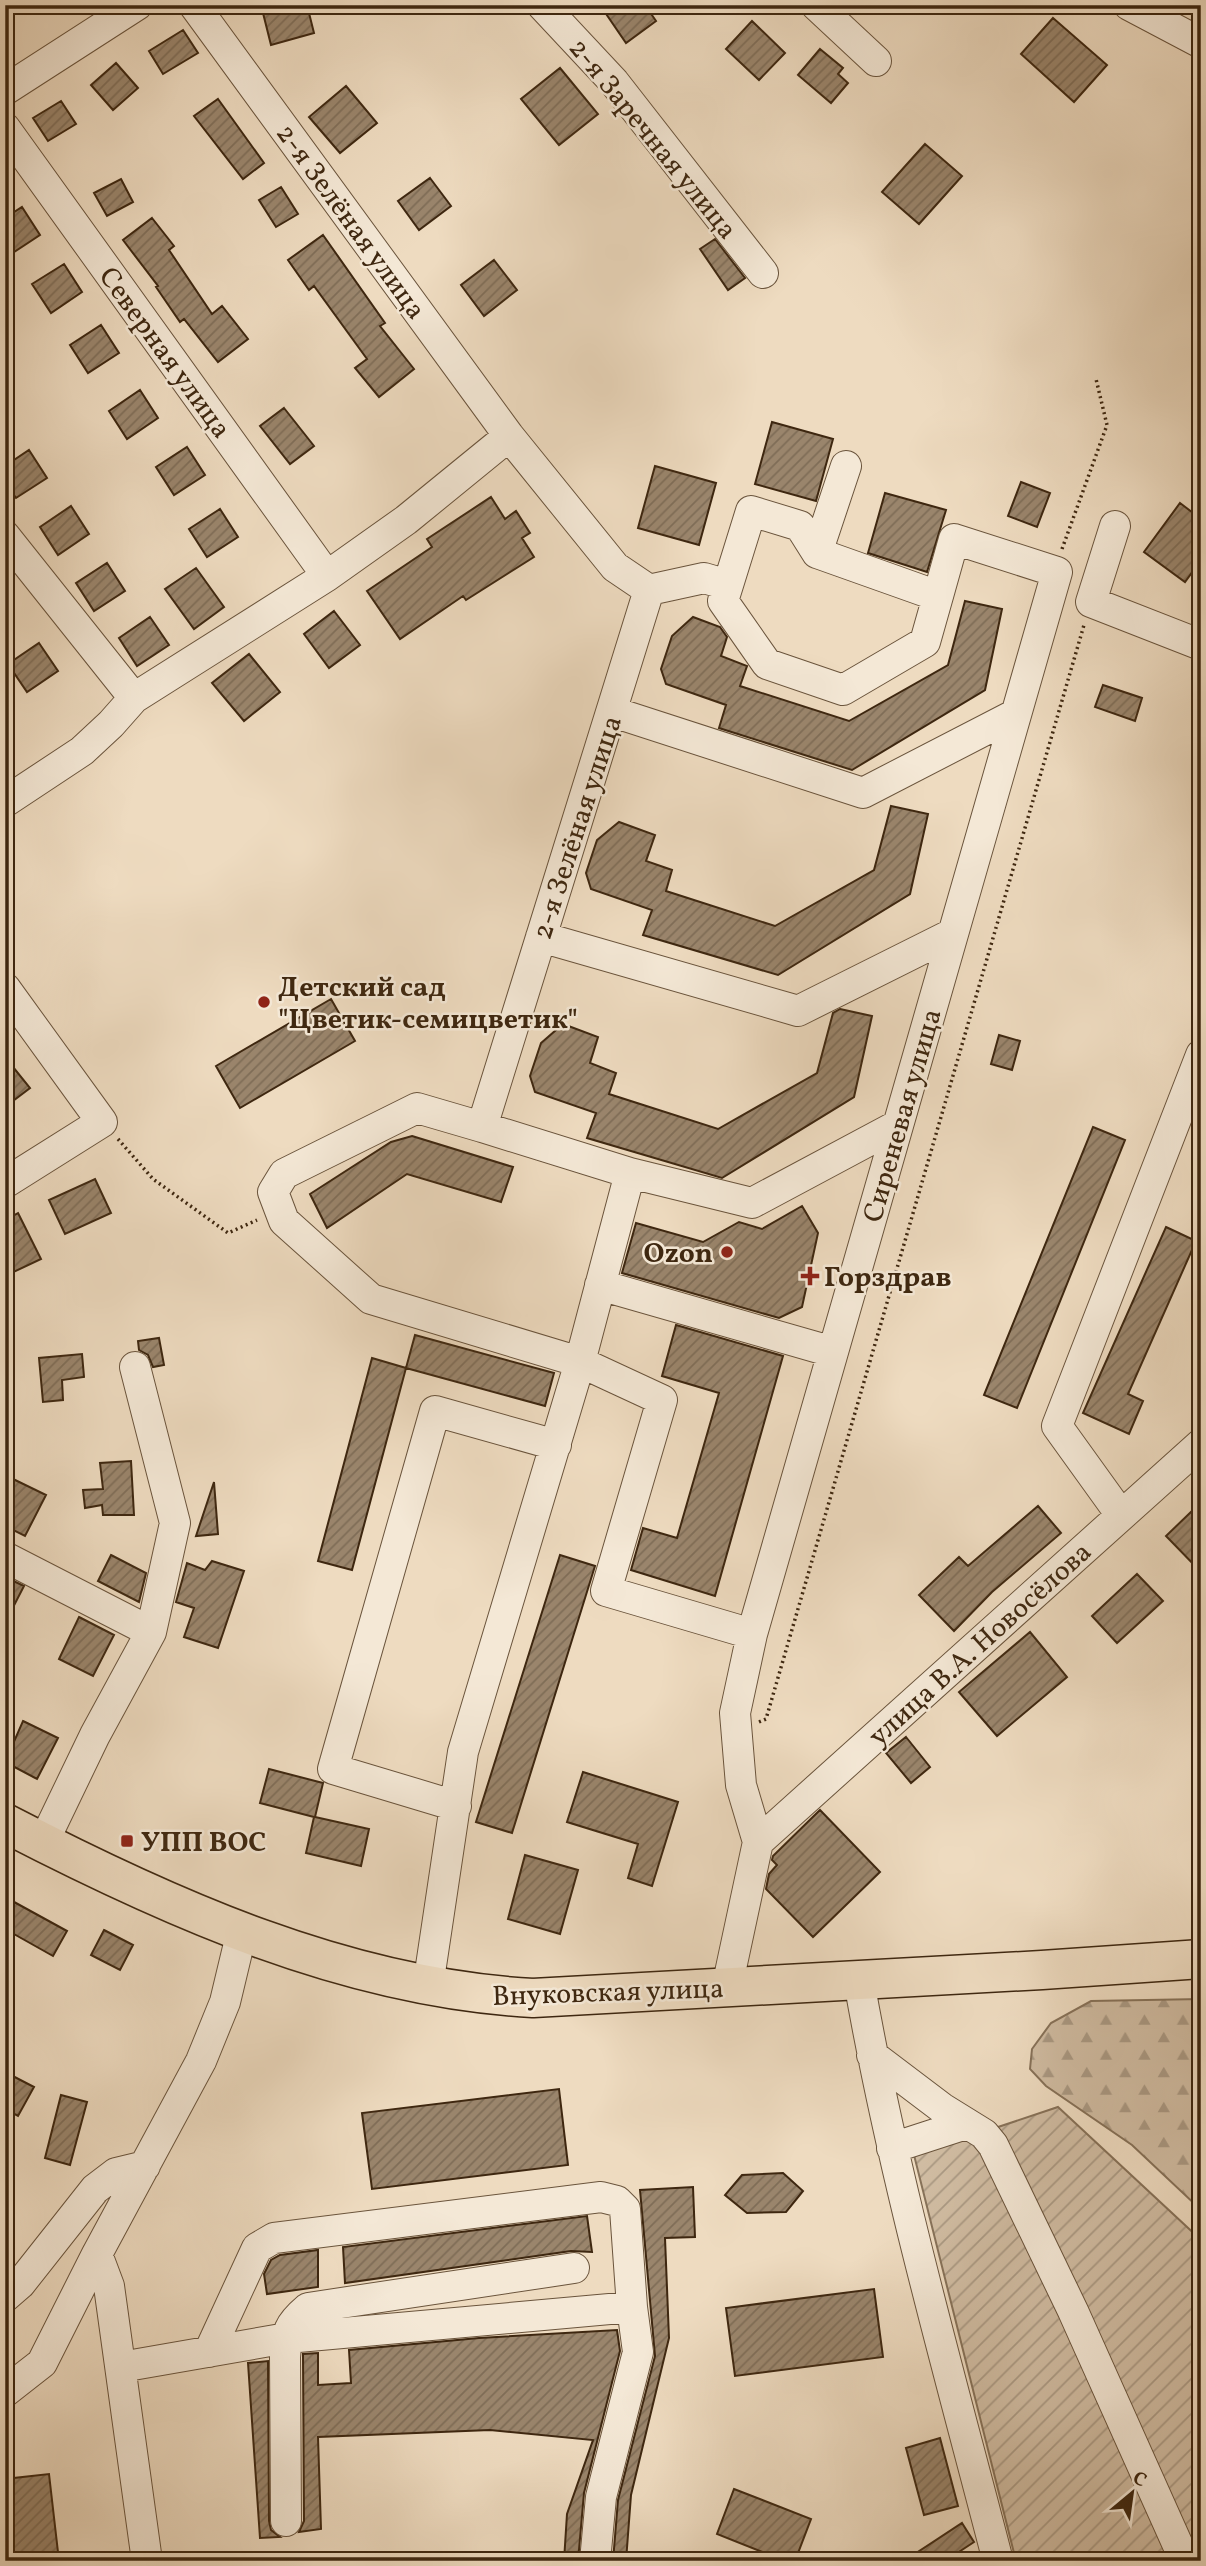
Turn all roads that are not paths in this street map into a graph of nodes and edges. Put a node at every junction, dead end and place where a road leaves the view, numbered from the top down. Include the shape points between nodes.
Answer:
1 (137, 5) edge
2 (194, 5) edge
3 (542, 5) edge
4 (816, 5) edge
5 (1129, 5) edge
6 (1201, 43) edge
7 (876, 61) dead end
8 (5, 90) edge
9 (5, 128) edge
10 (764, 273) dead end
11 (509, 436) junction
12 (846, 466) dead end
13 (1115, 526) dead end
14 (5, 536) edge
15 (817, 553) junction
16 (327, 576) junction
17 (728, 585) junction
18 (649, 590) junction
19 (938, 596) junction
20 (1201, 645) edge
21 (134, 698) junction
22 (613, 712) junction
23 (1014, 715) junction
24 (5, 802) edge
25 (952, 934) junction
26 (541, 937) junction
27 (5, 988) edge
28 (1201, 1055) edge
29 (898, 1125) junction
30 (482, 1127) junction
31 (631, 1173) junction
32 (5, 1183) edge
33 (600, 1285) junction
34 (833, 1352) junction
35 (580, 1362) junction
36 (135, 1367) dead end
37 (1201, 1444) edge
38 (556, 1445) junction
39 (1121, 1515) junction
40 (5, 1557) edge
41 (151, 1632) junction
42 (752, 1634) junction
43 (456, 1806) junction
44 (5, 1823) edge
45 (758, 1842) junction
46 (44, 1843) junction
47 (242, 1931) junction
48 (1201, 1959) edge
49 (859, 1981) junction
50 (428, 1986) junction
51 (727, 1987) junction
52 (872, 2055) junction
53 (966, 2123) junction
54 (892, 2148) junction
55 (145, 2166) junction
56 (97, 2253) junction
57 (575, 2268) dead end
58 (5, 2297) edge
59 (632, 2307) junction
60 (286, 2338) junction
61 (209, 2352) junction
62 (121, 2367) junction
63 (5, 2392) edge
64 (286, 2521) dead end
65 (147, 2561) edge
66 (595, 2561) edge
67 (998, 2561) edge
68 (1185, 2561) edge

1 - 8 street
2 - 11 street, 2-я Зелёная улица
3 - 10 street, 2-я Заречная улица via 614,82
4 - 7 street
5 - 6 street
9 - 16 street, Северная улица
11 - 16 street via 406,520
11 - 18 street, 2-я Зелёная улица via 615,567
12 - 15 street
13 - 20 street via 1091,602
14 - 21 street
15 - 17 street via 800,526 751,511
15 - 19 street
16 - 21 street
17 - 18 street via 704,578
17 - 19 street via 723,601 766,664 843,690 925,642
18 - 22 street, 2-я Зелёная улица
19 - 23 street, Сиреневая улица via 954,539 1055,571
21 - 24 street via 82,751
22 - 23 street via 863,793
22 - 26 street, 2-я Зелёная улица
23 - 25 street, Сиреневая улица
25 - 26 street via 798,1011
25 - 29 street, Сиреневая улица
26 - 30 street, 2-я Зелёная улица
27 - 32 street via 102,1122
28 - 39 street via 1058,1426
29 - 31 street via 752,1203
29 - 34 street, Сиреневая улица
30 - 31 street
30 - 35 street via 417,1108 284,1174 273,1192 279,1210 284,1221 371,1299
31 - 33 street
33 - 34 street
33 - 35 street
34 - 42 street, Сиреневая улица
35 - 38 street
35 - 42 street via 662,1400 606,1591
36 - 41 street via 175,1523
37 - 39 street, улица В.А. Новосёлова
38 - 43 street via 463,1752
38 - 43 street via 435,1411 333,1769
39 - 45 street, улица В.А. Новосёлова
40 - 41 street
41 - 46 street
42 - 45 street, Сиреневая улица via 736,1713 741,1785
43 - 50 street
44 - 46 main road, Внуковская улица
45 - 51 street, Сиреневая улица
46 - 47 main road, Внуковская улица via 152,1895
47 - 50 main road, Внуковская улица
47 - 55 street via 225,2002 206,2050
48 - 49 main road, Внуковская улица
49 - 51 main road, Внуковская улица
49 - 52 street
50 - 51 main road, Внуковская улица via 533,1998
52 - 53 street
52 - 54 street
53 - 54 street
53 - 68 street via 993,2145
54 - 67 street
55 - 56 street
55 - 58 street via 117,2173 95,2189
56 - 62 street via 109,2286
56 - 63 street via 42,2363
57 - 60 street via 308,2308 293,2321
59 - 60 street
59 - 61 street via 625,2209 617,2201 601,2197 274,2238 257,2249
59 - 66 street via 638,2352 601,2497
60 - 61 street
60 - 64 street
61 - 62 street
62 - 65 street

